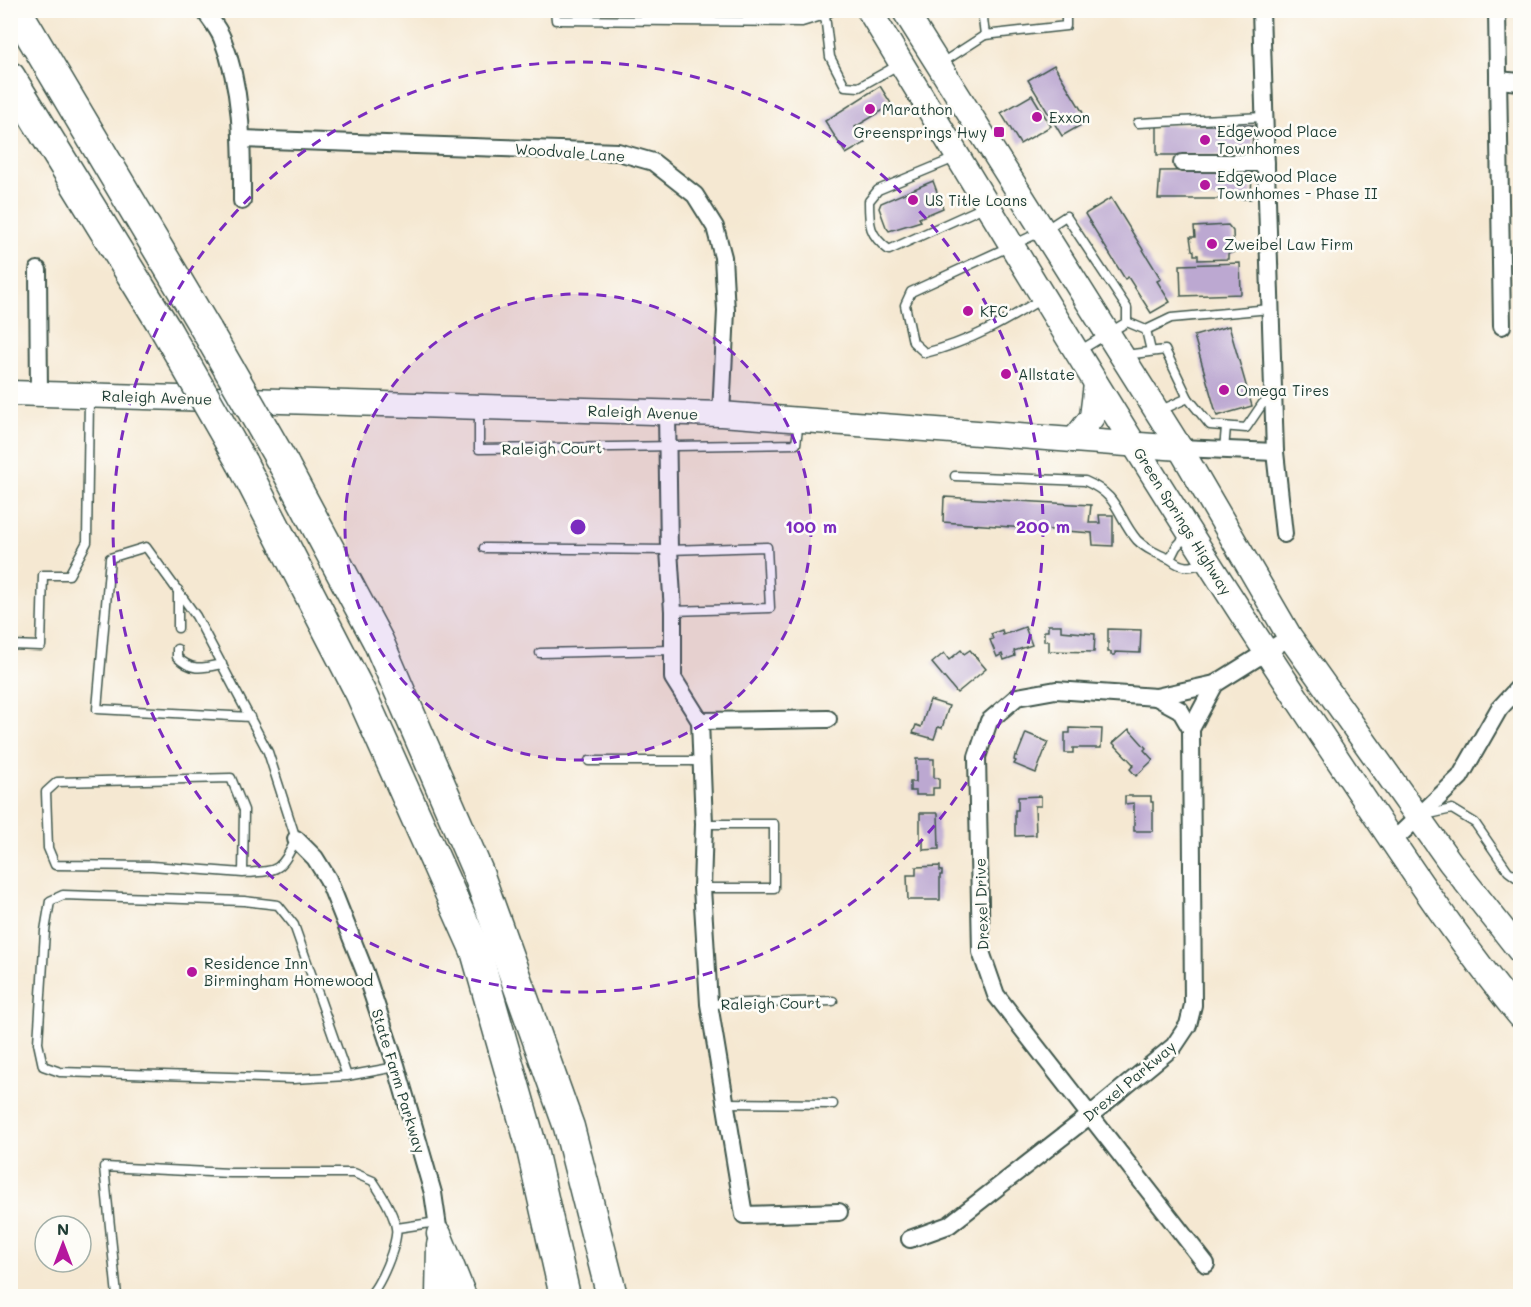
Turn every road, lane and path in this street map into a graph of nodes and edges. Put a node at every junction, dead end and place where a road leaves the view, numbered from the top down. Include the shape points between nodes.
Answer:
1 (16, 10) edge
2 (204, 10) edge
3 (555, 10) edge
4 (869, 10) edge
5 (904, 10) edge
6 (982, 10) edge
7 (1066, 10) edge
8 (1261, 10) edge
9 (1497, 10) edge
10 (827, 12) edge
11 (985, 35) junction
12 (901, 64) junction
13 (938, 65) junction
14 (10, 77) edge
15 (1498, 80) junction
16 (1521, 82) edge
17 (1264, 117) junction
18 (1138, 123) dead end
19 (242, 139) junction
20 (958, 157) junction
21 (1182, 163) dead end
22 (1266, 163) junction
23 (242, 201) dead end
24 (987, 205) junction
25 (1043, 231) junction
26 (1011, 244) junction
27 (38, 270) dead end
28 (1044, 298) junction
29 (1270, 309) junction
30 (1503, 326) dead end
31 (1118, 328) junction
32 (1146, 330) junction
33 (1151, 351) junction
34 (1077, 353) junction
35 (1122, 355) junction
36 (1096, 384) junction
37 (10, 393) edge
38 (39, 394) junction
39 (88, 395) junction
40 (1188, 398) junction
41 (1273, 403) junction
42 (479, 407) junction
43 (1157, 411) junction
44 (668, 412) junction
45 (721, 414) junction
46 (799, 420) junction
47 (1226, 427) junction
48 (1074, 440) junction
49 (1135, 444) junction
50 (668, 446) junction
51 (1180, 448) junction
52 (1224, 450) junction
53 (1275, 452) junction
54 (955, 476) dead end
55 (1190, 531) junction
56 (1284, 534) dead end
57 (484, 548) dead end
58 (669, 550) junction
59 (1170, 559) junction
60 (1209, 562) junction
61 (178, 590) junction
62 (674, 611) junction
63 (178, 628) dead end
64 (1290, 637) junction
65 (10, 645) edge
66 (177, 649) dead end
67 (672, 650) junction
68 (540, 653) dead end
69 (1267, 653) junction
70 (222, 664) junction
71 (1215, 684) junction
72 (1521, 686) edge
73 (1156, 697) junction
74 (1180, 710) joint
75 (250, 717) junction
76 (828, 719) dead end
77 (700, 721) junction
78 (1191, 729) junction
79 (589, 761) dead end
80 (701, 761) junction
81 (1418, 817) junction
82 (704, 824) junction
83 (296, 839) junction
84 (1393, 841) junction
85 (243, 873) junction
86 (1521, 880) edge
87 (702, 888) junction
88 (1521, 951) edge
89 (833, 1001) dead end
90 (709, 1004) junction
91 (1521, 1016) edge
92 (396, 1067) junction
93 (347, 1076) junction
94 (727, 1103) junction
95 (833, 1104) dead end
96 (1089, 1116) junction
97 (839, 1212) dead end
98 (397, 1228) junction
99 (438, 1228) junction
100 (910, 1239) dead end
101 (1206, 1264) dead end
102 (117, 1296) edge
103 (368, 1296) edge
104 (438, 1296) edge
105 (464, 1296) edge
106 (565, 1296) edge
107 (612, 1296) edge

1 - 107 highway, bridge via 284,465 378,641 477,870 569,1127
2 - 19 street via 221,36 237,86
3 - 10 lane via 556,20 802,22
4 - 12 main road, Green Springs Highway
5 - 13 main road
6 - 11 lane
7 - 11 lane via 1066,26
8 - 17 street
9 - 15 street
10 - 12 lane via 830,57 845,86 859,87
11 - 13 lane
12 - 20 main road, Green Springs Highway
13 - 25 main road
14 - 106 highway, bridge via 242,463 361,694 476,951 531,1145
15 - 16 street
15 - 30 street
17 - 18 lane
17 - 22 street
19 - 23 street
19 - 45 street, Woodvale Lane via 618,152 653,162 695,195 715,227 723,257 726,311
20 - 24 main road, Green Springs Highway
20 - 24 lane via 878,190 869,201 869,223 876,240 889,249
21 - 22 street
22 - 29 street
24 - 26 main road, Green Springs Highway
25 - 26 lane
25 - 31 main road
25 - 31 lane via 1066,216 1127,308
26 - 28 main road, Green Springs Highway
26 - 28 lane via 911,292 905,306 913,342 925,353 954,345 995,327
27 - 38 street
28 - 34 main road, Green Springs Highway
29 - 32 lane via 1171,318
29 - 41 street
31 - 32 lane
31 - 34 lane
31 - 35 main road
32 - 33 lane
33 - 35 lane
33 - 40 lane via 1166,350
34 - 36 main road, Green Springs Highway
35 - 43 main road
36 - 48 main road via 1092,417
36 - 49 main road, Green Springs Highway
37 - 38 main road, Raleigh Avenue
38 - 39 main road, Raleigh Avenue
39 - 42 main road, Raleigh Avenue
39 - 65 lane via 87,542 69,576 43,575 41,646
40 - 43 lane
40 - 47 lane via 1210,425
41 - 47 lane via 1263,404 1246,428
41 - 53 street
42 - 44 main road, Raleigh Avenue
42 - 50 lane, Raleigh Court via 479,449
43 - 51 main road
44 - 45 main road, Raleigh Avenue
44 - 50 street
45 - 46 main road, Raleigh Avenue
46 - 48 main road, Raleigh Avenue
46 - 50 lane, Raleigh Court via 796,444
47 - 52 lane
48 - 49 main road, Raleigh Avenue
49 - 51 main road, Raleigh Avenue
49 - 55 main road, Green Springs Highway
50 - 58 street
51 - 52 street, Raleigh Avenue
51 - 64 main road
52 - 53 street, Raleigh Avenue
53 - 56 street
54 - 59 lane via 1085,481 1113,499 1136,539
55 - 59 lane
55 - 60 main road, Green Springs Highway
57 - 58 lane
58 - 62 street
58 - 62 lane via 767,547 770,608
59 - 60 lane via 1179,566 1190,567
60 - 69 main road, Green Springs Highway
61 - 63 lane
61 - 70 lane
61 - 75 lane via 147,547 110,558 97,709
62 - 67 street
64 - 69 street
64 - 81 main road
66 - 70 lane via 177,657 187,667
67 - 68 lane
67 - 77 street via 673,678
69 - 71 street
69 - 84 main road, Green Springs Highway
70 - 75 lane
71 - 73 street, Drexel Drive
71 - 78 street, Drexel Parkway
72 - 81 street via 1499,709 1460,777
73 - 74 street, Drexel Drive
73 - 96 street, Drexel Drive via 1056,690 1017,698 989,721 977,757 981,952 996,994
74 - 78 street, Drexel Parkway
75 - 83 lane via 268,752
76 - 77 street
77 - 80 street, Raleigh Court
78 - 96 street, Drexel Parkway via 1193,1005 1188,1025 1174,1046
79 - 80 lane
80 - 82 street, Raleigh Court
81 - 84 street
81 - 86 lane via 1452,809 1475,823 1508,871
81 - 88 main road
82 - 87 street, Raleigh Court
82 - 87 lane via 774,824 774,888
83 - 85 lane via 285,862 270,871
83 - 92 street, State Farm Parkway via 328,879 365,972
84 - 91 main road, Green Springs Highway
85 - 85 lane via 244,810 231,778 57,782 46,792 48,848 55,865 152,866
87 - 90 street, Raleigh Court
89 - 90 lane, Raleigh Court
90 - 94 street, Raleigh Court
92 - 93 lane
92 - 99 street, State Farm Parkway via 433,1193
93 - 93 lane via 293,1079 60,1072 43,1066 38,1042 50,902 73,895 278,905 294,925
94 - 95 lane
94 - 97 street, Raleigh Court via 744,1215
96 - 100 street, Drexel Parkway via 949,1225
96 - 101 street, Drexel Drive
98 - 99 lane
98 - 102 lane via 374,1181 354,1173 104,1167
98 - 103 lane via 384,1271 374,1293
99 - 104 main road, State Farm Parkway
99 - 105 main road, State Farm Parkway

